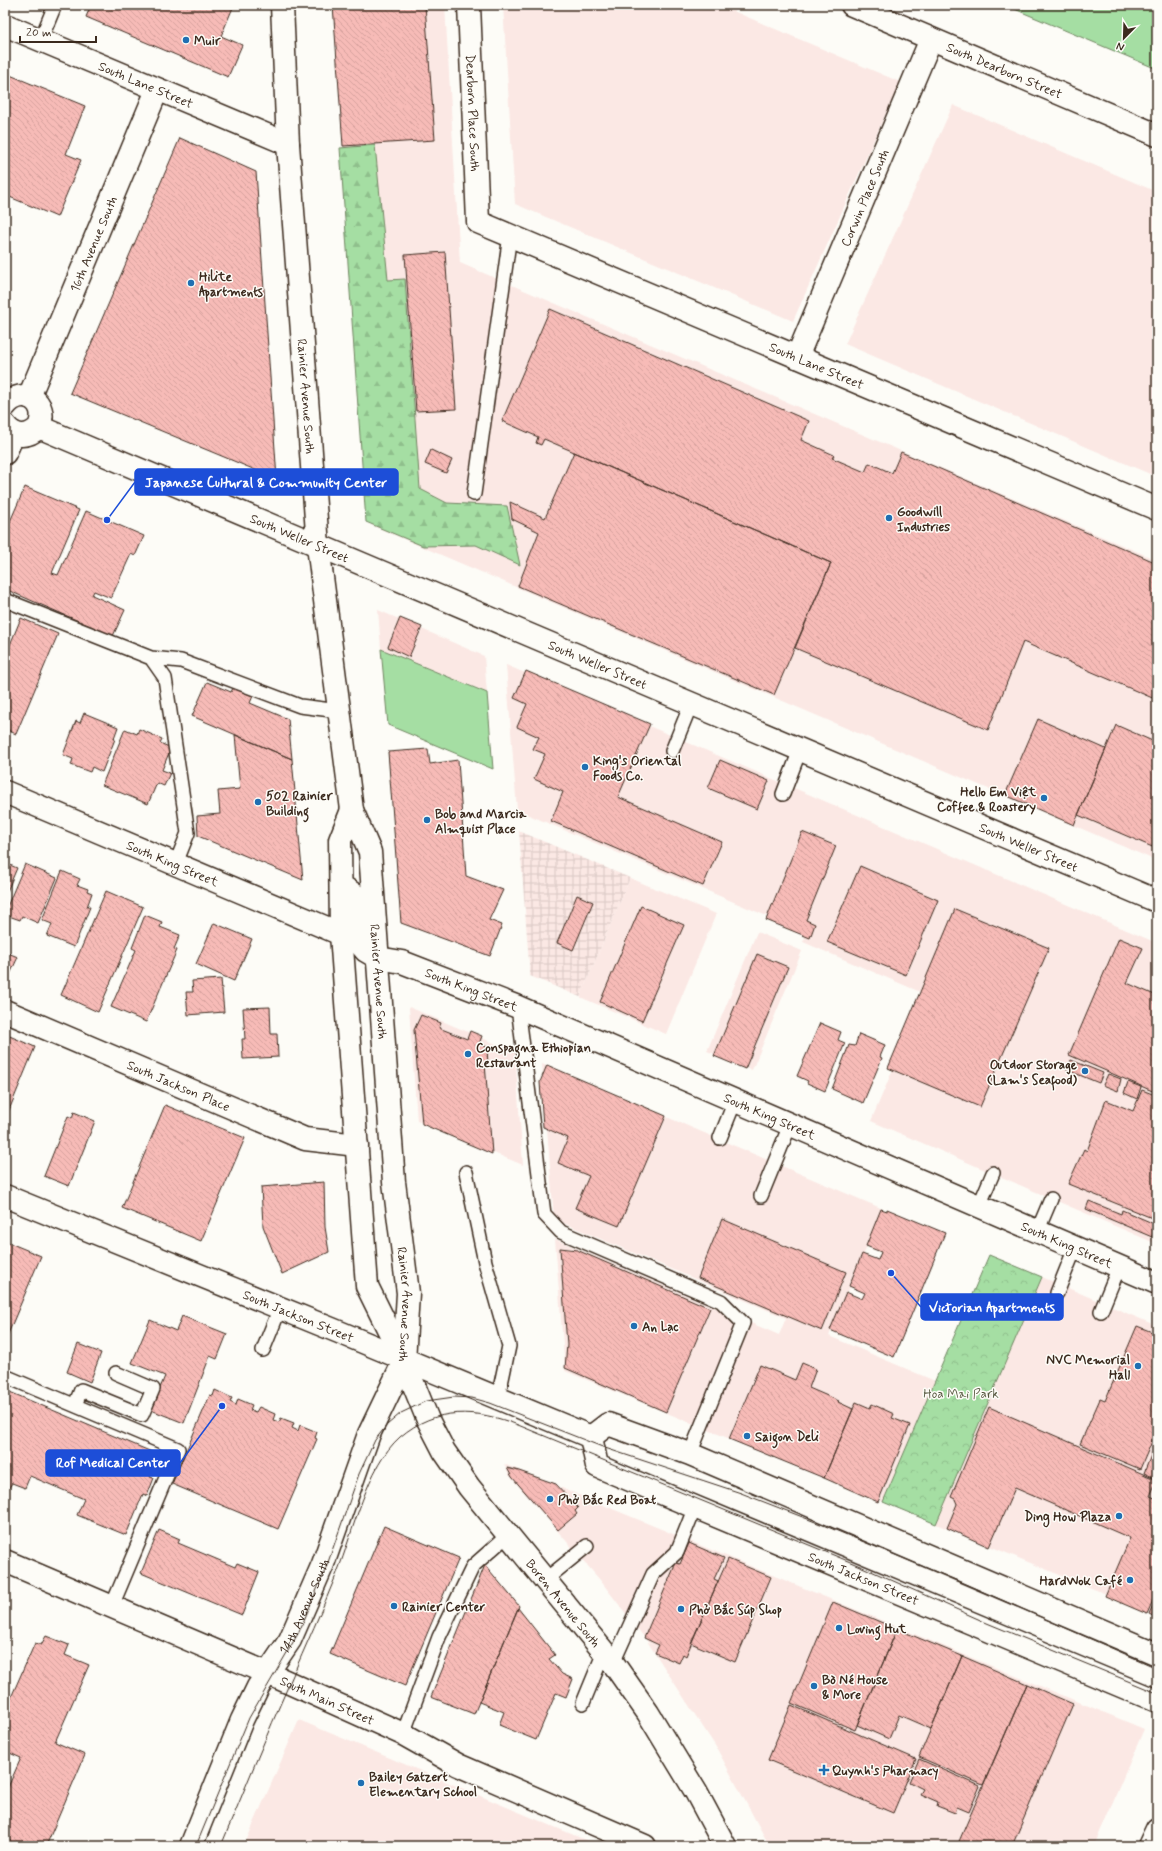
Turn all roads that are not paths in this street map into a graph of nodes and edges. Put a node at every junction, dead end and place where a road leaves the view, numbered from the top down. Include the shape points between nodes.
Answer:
1 (55, 5) edge
2 (282, 5) edge
3 (469, 5) edge
4 (852, 5) edge
5 (5, 25) edge
6 (41, 39) junction
7 (932, 39) junction
8 (157, 90) junction
9 (1157, 135) edge
10 (288, 144) junction
11 (478, 222) joint
12 (510, 235) junction
13 (797, 357) junction
14 (29, 397) junction
15 (5, 406) edge
16 (39, 427) junction
17 (8, 437) edge
18 (474, 494) dead end
19 (1157, 509) edge
20 (318, 546) junction
21 (5, 600) edge
22 (151, 658) junction
23 (691, 704) junction
24 (339, 711) junction
25 (800, 750) junction
26 (672, 751) dead end
27 (5, 792) edge
28 (783, 794) dead end
29 (352, 810) junction
30 (176, 863) junction
31 (341, 887) junction
32 (1157, 901) edge
33 (341, 934) junction
34 (378, 958) junction
35 (518, 1007) junction
36 (5, 1011) edge
37 (735, 1101) junction
38 (790, 1125) junction
39 (720, 1138) dead end
40 (357, 1146) junction
41 (466, 1172) dead end
42 (993, 1173) dead end
43 (5, 1196) edge
44 (761, 1196) dead end
45 (1051, 1199) dead end
46 (979, 1206) junction
47 (1037, 1232) junction
48 (1075, 1248) junction
49 (1119, 1267) junction
50 (1157, 1283) edge
51 (1057, 1293) dead end
52 (280, 1308) junction
53 (1100, 1312) dead end
54 (263, 1350) dead end
55 (404, 1360) junction
56 (116, 1373) dead end
57 (5, 1376) edge
58 (498, 1398) junction
59 (75, 1405) junction
60 (591, 1437) junction
61 (690, 1454) junction
62 (695, 1507) junction
63 (508, 1535) junction
64 (587, 1546) dead end
65 (5, 1561) edge
66 (545, 1580) junction
67 (112, 1606) junction
68 (1157, 1654) edge
69 (608, 1658) junction
70 (267, 1673) junction
71 (1157, 1701) edge
72 (583, 1703) dead end
73 (403, 1734) junction
74 (1157, 1829) edge
75 (191, 1846) edge
76 (646, 1846) edge
77 (725, 1846) edge
78 (1149, 1846) edge

1 - 6 lane
2 - 10 street, Rainier Avenue South
3 - 11 street, Dearborn Place South
4 - 7 street, South Dearborn Street
5 - 6 street, South Lane Street
6 - 8 street, South Lane Street
7 - 9 street, South Dearborn Street
7 - 13 street, Corwin Place South
8 - 10 street, South Lane Street
8 - 14 street, 16th Avenue South
10 - 20 street, Rainier Avenue South
11 - 12 street, South Lane Street
12 - 13 street, South Lane Street
12 - 18 lane
13 - 19 street, South Lane Street
14 - 15 street via 15,397
14 - 16 street via 38,403 43,415
16 - 17 street via 28,435
16 - 20 street, South Weller Street
20 - 23 street, South Weller Street
20 - 24 street, Rainier Avenue South
21 - 22 lane
22 - 24 lane via 181,660 300,706
22 - 30 lane via 165,678 188,833
23 - 25 street, South Weller Street
23 - 26 lane
24 - 29 street, Rainier Avenue South
25 - 28 lane
25 - 32 street, South Weller Street
27 - 30 street, South King Street
29 - 31 street, Rainier Avenue South via 340,840
29 - 34 street, Rainier Avenue South via 370,852
30 - 33 street, South King Street
31 - 33 street, Rainier Avenue South
31 - 34 street via 355,896 360,944
33 - 40 street, Rainier Avenue South
34 - 35 street, South King Street via 402,962
34 - 55 street, Rainier Avenue South via 394,1182 408,1293
35 - 37 street, South King Street
35 - 61 lane via 544,1214 561,1232 721,1301 743,1323
36 - 40 street, South Jackson Place via 305,1139
37 - 38 street, South King Street
37 - 39 lane
38 - 44 lane
38 - 46 street, South King Street
40 - 55 street, Rainier Avenue South via 367,1286
41 - 58 lane via 485,1262 509,1346
42 - 46 lane
43 - 52 street, South Jackson Street
45 - 47 lane
46 - 47 street, South King Street
47 - 48 street, South King Street
48 - 49 street, South King Street
48 - 51 lane
49 - 50 street, South King Street
49 - 53 lane
52 - 54 lane
52 - 55 street, South Jackson Street
55 - 58 street, South Jackson Street
55 - 63 street, Boren Avenue South via 428,1420 444,1451
55 - 70 street, 14th Avenue South via 369,1434 322,1564 290,1640
56 - 59 lane via 153,1389 142,1415 81,1390
57 - 59 lane
58 - 60 street, South Jackson Street
59 - 67 lane via 178,1449
60 - 61 street via 608,1424
60 - 62 street, South Jackson Street via 597,1466
61 - 68 street
62 - 69 lane via 677,1552 653,1574
62 - 71 street, South Jackson Street
63 - 66 street, Boren Avenue South
63 - 73 lane via 473,1566 439,1637
64 - 66 lane
65 - 67 street, South Main Street
66 - 69 street, Boren Avenue South
67 - 70 street, South Main Street
69 - 72 lane
69 - 77 street, Boren Avenue South via 648,1714
70 - 73 street, South Main Street
70 - 75 street, 14th Avenue South via 242,1720
73 - 76 street, South Main Street via 458,1765
74 - 78 street

